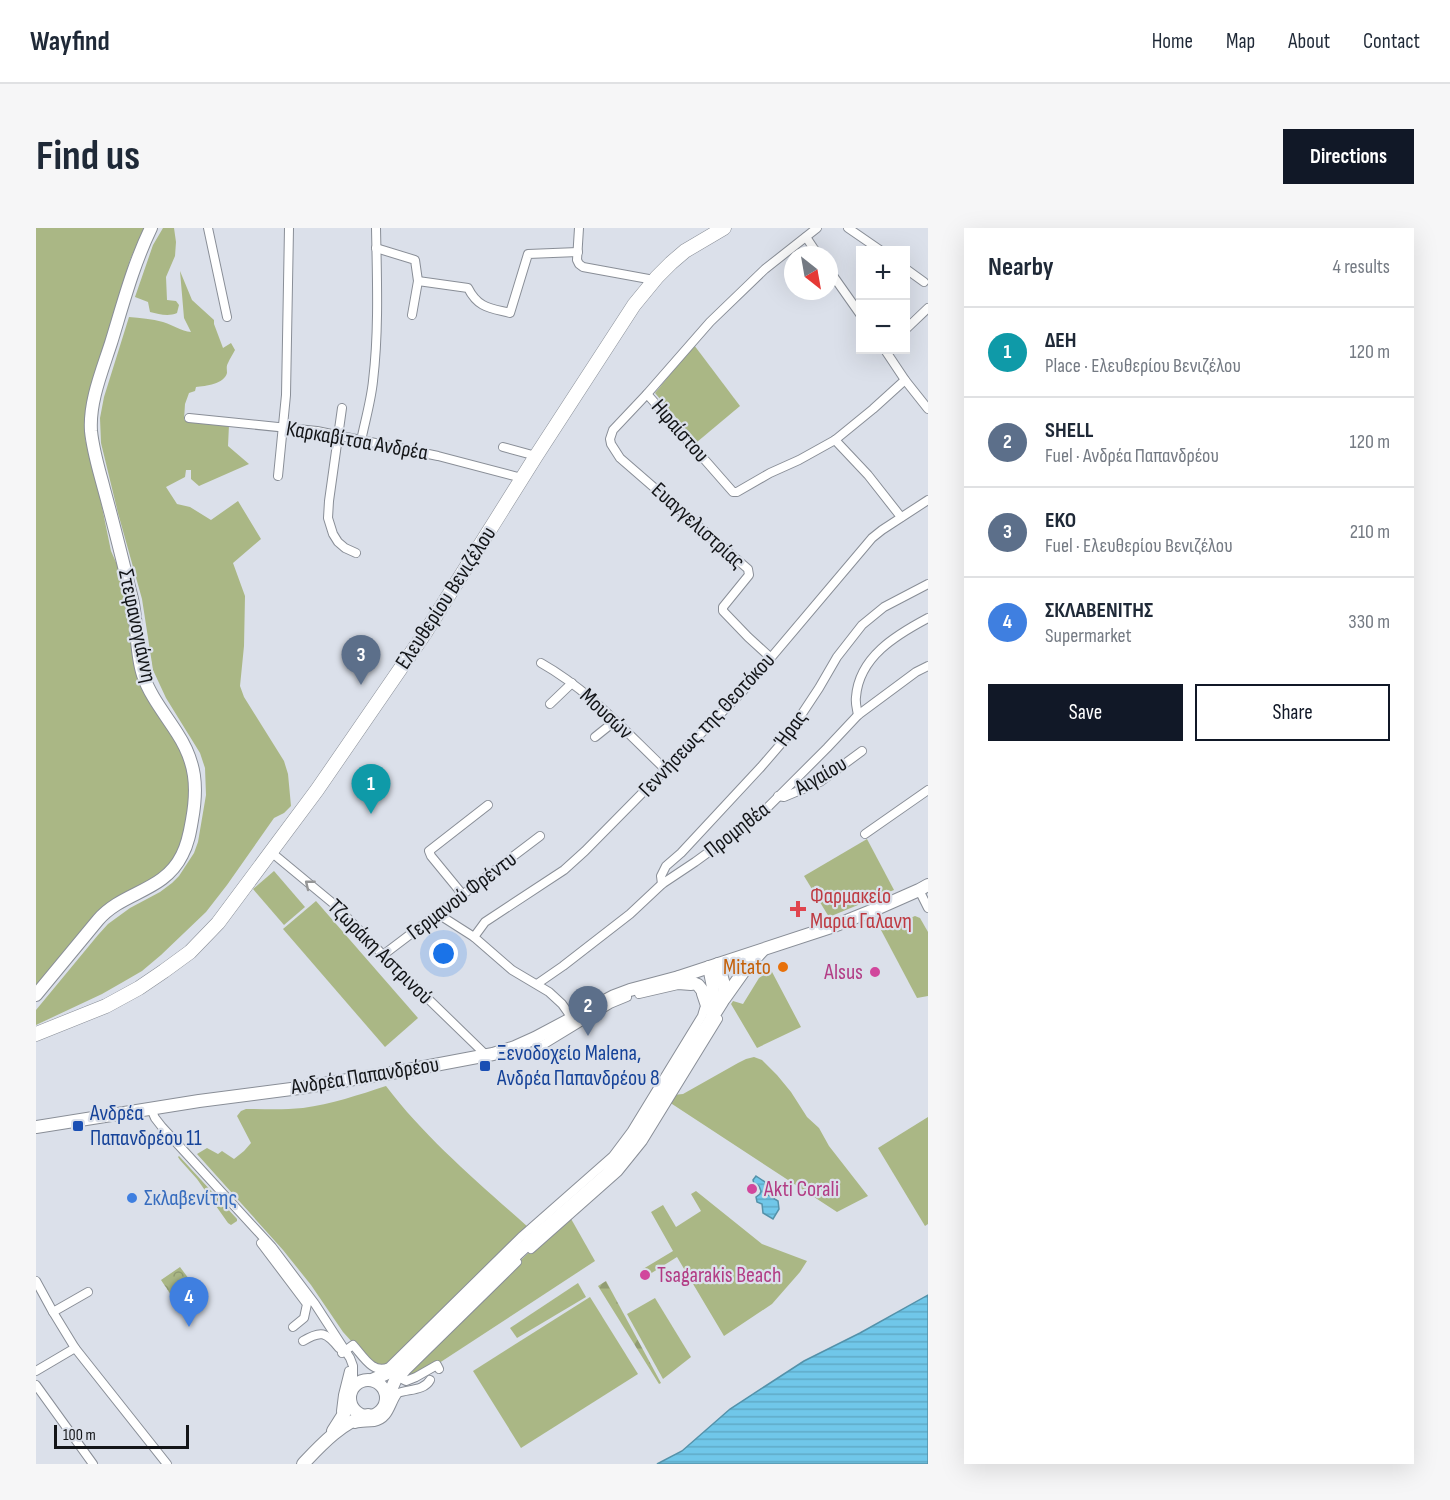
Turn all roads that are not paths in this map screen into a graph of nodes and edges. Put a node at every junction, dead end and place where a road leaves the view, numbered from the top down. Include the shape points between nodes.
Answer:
1 (152, 228) edge
2 (208, 228) edge
3 (289, 228) edge
4 (375, 228) edge
5 (579, 228) edge
6 (724, 228) edge
7 (817, 228) edge
8 (848, 228) edge
9 (806, 237) junction
10 (812, 246) edge
11 (874, 246) edge
12 (376, 248) junction
13 (578, 252) junction
14 (910, 272) edge
15 (654, 280) junction
16 (418, 281) junction
17 (838, 282) edge
18 (924, 282) dead end
19 (856, 307) edge
20 (928, 308) edge
21 (412, 315) dead end
22 (227, 317) dead end
23 (910, 325) edge
24 (888, 354) edge
25 (905, 380) junction
26 (647, 394) junction
27 (342, 408) dead end
28 (928, 409) edge
29 (189, 418) dead end
30 (283, 427) junction
31 (337, 435) junction
32 (835, 440) junction
33 (361, 441) junction
34 (503, 447) dead end
35 (536, 456) junction
36 (278, 476) dead end
37 (522, 478) junction
38 (928, 500) edge
39 (901, 517) junction
40 (356, 553) dead end
41 (928, 584) edge
42 (928, 618) edge
43 (771, 658) junction
44 (541, 663) dead end
45 (928, 666) edge
46 (572, 683) junction
47 (550, 704) dead end
48 (858, 716) junction
49 (615, 721) junction
50 (596, 737) dead end
51 (862, 751) dead end
52 (666, 770) junction
53 (928, 790) edge
54 (778, 796) junction
55 (488, 805) dead end
56 (865, 834) dead end
57 (540, 836) dead end
58 (270, 852) junction
59 (662, 884) junction
60 (923, 888) edge
61 (463, 895) junction
62 (928, 908) edge
63 (438, 914) junction
64 (474, 937) junction
65 (762, 954) junction
66 (383, 955) junction
67 (713, 965) junction
68 (679, 977) junction
69 (537, 984) junction
70 (36, 995) edge
71 (717, 1003) junction
72 (572, 1018) junction
73 (36, 1034) edge
74 (541, 1046) dead end
75 (487, 1056) junction
76 (151, 1108) junction
77 (36, 1127) edge
78 (261, 1243) dead end
79 (36, 1281) edge
80 (38, 1291) edge
81 (88, 1292) dead end
82 (53, 1312) junction
83 (293, 1327) dead end
84 (303, 1341) dead end
85 (75, 1348) junction
86 (346, 1350) junction
87 (405, 1363) junction
88 (439, 1369) dead end
89 (36, 1371) edge
90 (430, 1380) dead end
91 (376, 1381) junction
92 (36, 1385) edge
93 (352, 1394) junction
94 (386, 1401) junction
95 (368, 1415) junction
96 (345, 1420) junction
97 (93, 1464) edge
98 (167, 1464) edge
99 (303, 1464) edge

1 - 70 street, Στεφανογιάννη via 124,299 94,399 91,429 134,609 141,669 189,756 195,780 194,811 187,843 174,868 158,883 109,909
2 - 22 street
3 - 30 street
4 - 12 street
5 - 13 street
6 - 15 main road, Ελευθερίου Βενιζέλου via 685,251
7 - 9 street, Ηφαίστου
8 - 11 street
9 - 10 street
9 - 26 street, Ηφαίστου via 765,269 710,322
12 - 16 street via 416,260
12 - 33 street via 373,384
13 - 15 street via 583,267
13 - 16 street via 528,254 510,313 474,300 468,288
14 - 18 street
15 - 35 main road, Ελευθερίου Βενιζέλου
16 - 21 street
17 - 19 street
20 - 23 street
24 - 25 street
25 - 28 street
25 - 32 street, Ηφαίστου
26 - 32 street, Ηφαίστου via 732,492
26 - 43 street, Ευαγγελιστρίας via 613,430 611,444 620,458 748,569 749,575 723,610
27 - 31 street
29 - 30 street, Καρκαβίτσα Ανδρέα
30 - 31 street, Καρκαβίτσα Ανδρέα
30 - 36 street
31 - 33 street, Καρκαβίτσα Ανδρέα
31 - 40 street via 328,518 338,542
32 - 39 street
33 - 37 street, Καρκαβίτσα Ανδρέα
34 - 35 street
35 - 37 main road, Ελευθερίου Βενιζέλου
37 - 58 main road, Ελευθερίου Βενιζέλου via 420,641
38 - 39 street, Γεννήσεως της Θεοτόκου
39 - 43 street, Γεννήσεως της Θεοτόκου via 872,538
41 - 59 street, Ήρας via 884,607 861,625 786,738 666,866
42 - 48 street via 896,637 869,660 855,700
43 - 52 street, Γεννήσεως της Θεοτόκου
44 - 46 street, Μουσών
45 - 48 street, Προμηθέα
46 - 47 street
46 - 49 street, Μουσών
48 - 54 street, Προμηθέα
49 - 50 street
49 - 52 street, Μουσών
51 - 54 street, Αιγαίου via 820,783
52 - 64 street, Γεννήσεως της Θεοτόκου via 575,861 482,924
53 - 56 street
54 - 59 street, Προμηθέα via 735,834
55 - 61 street via 429,851
57 - 61 street, Γερμανού Φρέντυ
66 -> 58 street, Τζωράκη Αστρινού via 335,905
58 - 73 main road, Ελευθερίου Βενιζέλου via 218,923 184,956 116,1001
59 - 69 street, Προμηθέα via 630,914
60 - 62 street
60 - 65 street
61 - 63 street, Γερμανού Φρέντυ
63 - 64 street
63 - 66 street, Γερμανού Φρέντυ
64 - 69 street via 507,967
65 - 67 street
65 - 71 street
65 - 87 street via 627,1163
66 - 75 street, Τζωράκη Αστρινού
67 - 68 street, Ανδρέα Παπανδρέου
67 - 71 street via 725,988
68 - 71 street via 699,985
68 - 72 street, Ανδρέα Παπανδρέου via 622,992
69 - 72 street via 558,1000
71 - 87 street via 712,1018 621,1159
72 - 75 street, Ανδρέα Παπανδρέου via 526,1042
74 - 87 street via 610,1004 637,994 684,985 697,990 704,1001 702,1016 614,1156 513,1245
75 - 76 street, Ανδρέα Παπανδρέου
76 - 77 street, Ανδρέα Παπανδρέου
76 - 86 street via 168,1134 272,1247
78 - 83 street via 307,1304 304,1318
79 - 80 street
80 - 82 street
81 - 82 street
82 - 85 street
84 - 86 street via 322,1334
85 - 89 street
85 - 98 street
86 - 87 street via 353,1345 380,1370
86 - 91 street
86 - 93 street via 353,1366
86 - 96 street via 349,1370 339,1415
87 - 88 street via 402,1376 406,1381 437,1365
87 - 91 street
87 - 94 street
90 - 96 street via 424,1387 398,1393 381,1419 351,1426
91 - 93 street via 362,1381
91 - 94 street via 385,1391
92 - 97 street
93 - 95 street via 355,1410
93 - 96 street
94 - 95 street via 379,1412
95 - 96 street
96 - 99 street

